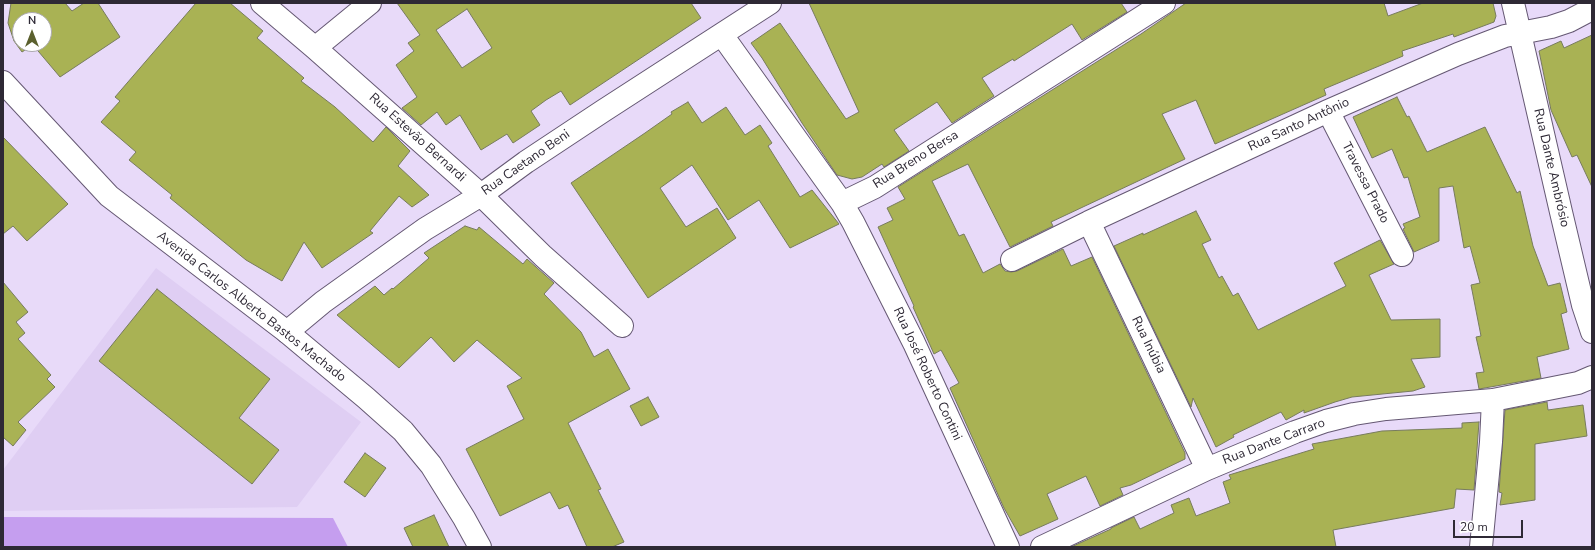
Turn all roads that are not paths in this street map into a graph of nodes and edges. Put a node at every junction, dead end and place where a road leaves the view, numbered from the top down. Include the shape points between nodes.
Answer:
1 (262, 3) edge
2 (370, 3) edge
3 (770, 3) edge
4 (1164, 3) edge
5 (1513, 3) edge
6 (1592, 9) edge
7 (1519, 33) junction
8 (722, 35) junction
9 (315, 48) junction
10 (3, 82) edge
11 (1328, 111) junction
12 (481, 195) junction
13 (842, 203) junction
14 (1089, 222) junction
15 (1402, 255) dead end
16 (1012, 260) dead end
17 (1588, 303) edge
18 (622, 326) dead end
19 (287, 332) junction
20 (1592, 332) edge
21 (1592, 377) edge
22 (1493, 400) junction
23 (1207, 469) junction
24 (480, 547) edge
25 (1008, 547) edge
26 (1042, 547) edge
27 (1481, 547) edge

1 - 9 street, Rua Estevão Bernardi
2 - 9 street
3 - 8 street, Rua Caetano Beni
4 - 13 street, Rua Breno Bersa via 875,186
5 - 7 street, Rua Dante Ambrósio
6 - 7 street, Rua Santo Antônio via 1551,27
7 - 11 street, Rua Santo Antônio via 1504,36 1458,54
7 - 17 street, Rua Dante Ambrósio
8 - 12 street, Rua Caetano Beni via 526,162
8 - 13 street
9 - 12 street, Rua Estevão Bernardi
10 - 19 street, Avenida Carlos Alberto Bastos Machado via 109,196
11 - 14 street, Rua Santo Antônio
11 - 15 street, Travessa Prado
12 - 18 street, Rua Estevão Bernardi via 542,256
12 - 19 street, Rua Caetano Beni via 425,229 323,302
13 - 25 street, Rua José Roberto Contini via 914,343
14 - 16 street, Rua Santo Antônio
14 - 23 street, Rua Inúbia
17 - 20 street, Rua Dante Ambrósio
19 - 24 street, Avenida Carlos Alberto Bastos Machado via 403,431 431,465
21 - 22 street, Rua Dante Carraro via 1578,383
22 - 23 street, Rua Dante Carraro via 1354,414 1295,432
22 - 27 street
23 - 26 street, Rua Dante Carraro

